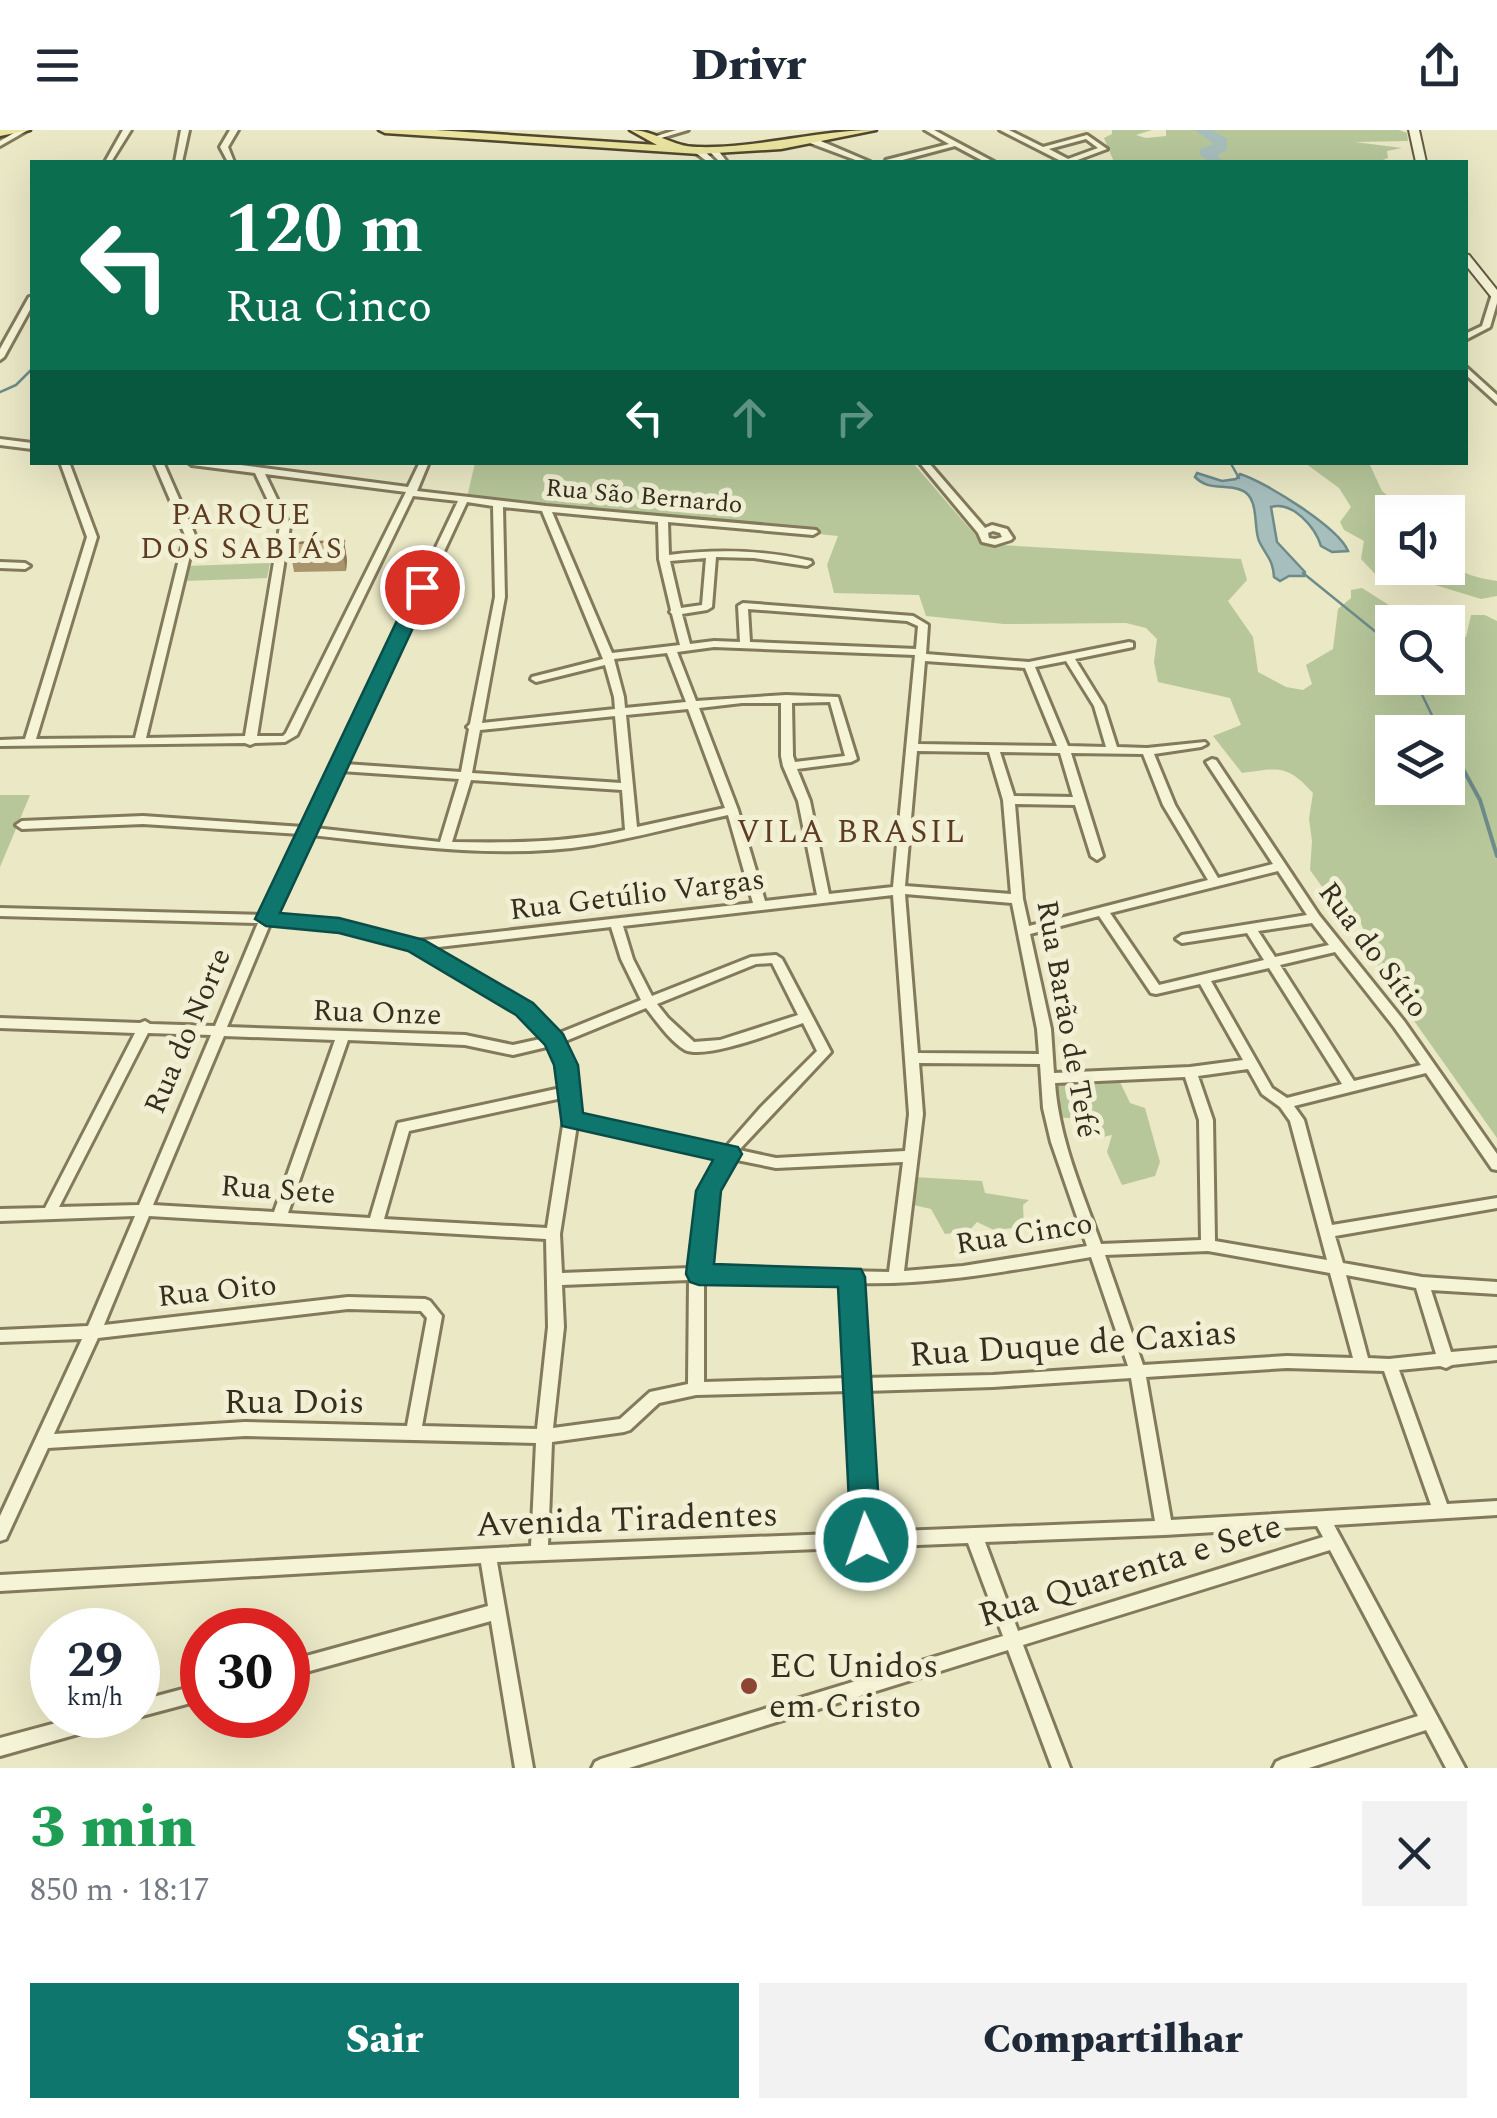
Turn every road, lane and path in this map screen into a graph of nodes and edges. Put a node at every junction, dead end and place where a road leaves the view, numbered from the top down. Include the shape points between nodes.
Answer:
1 (24, 130) edge
2 (118, 130) edge
3 (127, 130) edge
4 (185, 130) edge
5 (234, 130) edge
6 (384, 130) edge
7 (636, 130) edge
8 (684, 130) edge
9 (848, 130) edge
10 (870, 130) edge
11 (929, 130) edge
12 (1004, 130) edge
13 (1414, 130) edge
14 (0, 133) edge
15 (513, 139) junction
16 (654, 141) junction
17 (813, 141) junction
18 (0, 144) edge
19 (956, 144) junction
20 (1042, 149) junction
21 (713, 156) edge
22 (105, 160) edge
23 (106, 160) edge
24 (178, 160) edge
25 (230, 160) edge
26 (861, 160) edge
27 (897, 160) edge
28 (986, 160) edge
29 (1064, 160) edge
30 (1075, 160) edge
31 (1421, 160) edge
32 (1468, 261) edge
33 (30, 289) edge
34 (1496, 297) edge
35 (30, 303) edge
36 (1468, 336) edge
37 (0, 342) edge
38 (0, 357) edge
39 (1468, 372) edge
40 (1497, 400) edge
41 (0, 442) edge
42 (30, 446) edge
43 (65, 465) edge
44 (159, 465) edge
45 (337, 465) edge
46 (424, 465) edge
47 (925, 465) edge
48 (936, 465) edge
49 (251, 467) edge
50 (331, 479) junction
51 (413, 492) junction
52 (463, 500) junction
53 (498, 504) junction
54 (546, 509) junction
55 (662, 520) junction
56 (813, 532) dead end
57 (711, 553) junction
58 (664, 560) junction
59 (808, 563) dead end
60 (0, 565) edge
61 (25, 566) dead end
62 (675, 612) junction
63 (745, 644) junction
64 (1129, 645) dead end
65 (685, 646) junction
66 (671, 649) junction
67 (920, 655) junction
68 (1070, 658) junction
69 (608, 659) junction
70 (1030, 664) junction
71 (536, 679) dead end
72 (786, 698) junction
73 (692, 705) junction
74 (620, 714) junction
75 (473, 727) junction
76 (139, 742) junction
77 (250, 742) junction
78 (0, 743) edge
79 (29, 743) junction
80 (1201, 744) dead end
81 (911, 747) junction
82 (994, 748) junction
83 (1064, 749) junction
84 (1113, 750) junction
85 (1147, 751) junction
86 (1212, 762) dead end
87 (789, 766) junction
88 (339, 767) junction
89 (466, 776) junction
90 (625, 787) junction
91 (1008, 800) junction
92 (1078, 800) junction
93 (732, 810) junction
94 (22, 826) dead end
95 (631, 830) junction
96 (309, 831) junction
97 (445, 846) junction
98 (1097, 856) dead end
99 (1280, 866) junction
100 (1215, 882) junction
101 (900, 890) junction
102 (824, 898) junction
103 (1017, 899) junction
104 (760, 904) junction
105 (1, 914) edge
106 (1103, 914) junction
107 (1315, 918) junction
108 (266, 919) junction
109 (616, 923) junction
110 (1024, 931) junction
111 (1252, 931) junction
112 (1182, 939) dead end
113 (416, 946) junction
114 (1337, 947) junction
115 (1274, 964) junction
116 (1204, 980) junction
117 (646, 1002) junction
118 (806, 1017) junction
119 (0, 1023) edge
120 (145, 1026) junction
121 (219, 1030) junction
122 (342, 1038) junction
123 (555, 1040) junction
124 (915, 1058) junction
125 (1046, 1060) junction
126 (1249, 1064) junction
127 (1429, 1068) junction
128 (1190, 1072) junction
129 (1047, 1078) junction
130 (1350, 1086) junction
131 (570, 1092) junction
132 (1285, 1103) junction
133 (571, 1119) junction
134 (730, 1154) junction
135 (910, 1156) junction
136 (1497, 1165) edge
137 (1497, 1204) edge
138 (142, 1210) junction
139 (50, 1212) junction
140 (0, 1215) edge
141 (280, 1216) junction
142 (376, 1224) junction
143 (1326, 1232) junction
144 (553, 1234) junction
145 (1208, 1244) junction
146 (1098, 1250) junction
147 (1335, 1268) junction
148 (699, 1274) junction
149 (851, 1277) junction
150 (896, 1278) junction
151 (555, 1279) junction
152 (1422, 1283) junction
153 (1497, 1288) edge
154 (93, 1332) junction
155 (0, 1336) edge
156 (1497, 1354) edge
157 (1446, 1362) junction
158 (1362, 1363) junction
159 (1390, 1365) junction
160 (1137, 1369) junction
161 (858, 1387) junction
162 (696, 1389) junction
163 (413, 1434) junction
164 (544, 1436) junction
165 (44, 1442) junction
166 (1497, 1508) edge
167 (1441, 1510) junction
168 (1322, 1519) junction
169 (1164, 1528) junction
170 (0, 1534) edge
171 (974, 1536) junction
172 (866, 1540) junction
173 (1334, 1540) junction
174 (538, 1553) junction
175 (488, 1555) junction
176 (0, 1583) edge
177 (496, 1612) junction
178 (1012, 1642) junction
179 (310, 1662) edge
180 (1431, 1720) junction
181 (33, 1738) edge
182 (0, 1747) edge
183 (524, 1768) edge
184 (601, 1768) edge
185 (1061, 1768) edge
186 (1282, 1768) edge
187 (1456, 1768) edge

1 - 14 main road
1 - 18 street
2 - 22 street
3 - 23 street
4 - 24 street
5 - 25 street via 224,147
6 - 15 main road
7 - 16 main road
8 - 16 street
9 - 16 main road via 743,145 676,148
10 - 17 main road
11 - 19 street
12 - 20 street
13 - 31 street
15 - 16 main road via 636,146
15 - 21 main road
17 - 21 main road
17 - 26 street
19 - 27 street
19 - 28 street
20 - 29 street
20 - 30 street via 1088,137 1104,151
32 - 34 street
33 - 37 street
34 - 36 street via 1486,327
35 - 38 street
39 - 40 street
41 - 42 street
43 - 79 street via 92,536
44 - 76 street via 190,534
45 - 50 street
46 - 51 street
47 - 48 street via 988,530
49 - 50 street, Rua São Bernardo
49 - 77 street via 285,526
50 - 51 street, Rua São Bernardo
51 - 52 street, Rua São Bernardo
51 - 77 street via 291,735
52 - 53 street, Rua São Bernardo
52 - 88 street, Rua do Norte
53 - 54 street, Rua São Bernardo
53 - 75 street via 503,574
54 - 55 street, Rua São Bernardo
54 - 69 street
55 - 56 street, Rua São Bernardo
55 - 58 street
57 - 58 street
57 - 59 street via 763,553
57 - 62 street via 707,607
58 - 62 street
60 - 61 street
62 - 65 street
63 - 65 street
63 - 67 street
63 - 67 street via 743,606 909,618 923,625
64 - 68 street
65 - 66 street
66 - 69 street
66 - 73 street
67 - 70 street
67 - 81 street
68 - 70 street
68 - 84 street via 1092,691
69 - 71 street
69 - 74 street
70 - 83 street
72 - 73 street
72 - 87 street
72 - 87 street via 834,699 852,759
73 - 74 street
73 - 93 street
74 - 75 street
74 - 90 street
75 - 89 street
76 - 77 street
76 - 79 street
78 - 79 street
80 - 85 street
81 - 82 street
81 - 101 street
82 - 83 street
82 - 91 street, Rua Barão de Tefé
83 - 84 street
83 - 92 street
84 - 85 street
85 - 100 street via 1169,806
86 - 99 street, Rua do Sítio
87 - 102 street via 804,801
88 - 89 street
88 - 96 street, Rua do Norte
89 - 90 street
89 - 97 street
90 - 95 street
91 - 92 street
91 - 103 street, Rua Barão de Tefé
92 - 98 street
93 - 95 street
93 - 104 street
94 - 96 street via 142,820
95 - 97 street via 560,845
96 - 97 street
96 - 108 street, Rua do Norte
99 - 100 street
99 - 107 street, Rua do Sítio
100 - 106 street
101 - 102 street, Rua Getúlio Vargas
101 - 103 street, Rua Getúlio Vargas
101 - 124 street
102 - 104 street, Rua Getúlio Vargas
103 - 110 street, Rua Barão de Tefé
104 - 109 street, Rua Getúlio Vargas
105 - 108 street, Rua Getúlio Vargas
106 - 110 street
106 - 116 street via 1156,990
107 - 111 street
107 - 114 street, Rua do Sítio
108 - 113 street, Rua Getúlio Vargas via 339,926
108 - 121 street, Rua do Norte
109 - 113 street, Rua Getúlio Vargas
109 - 117 street
110 - 125 street, Rua Barão de Tefé
111 - 112 street
111 - 115 street
113 - 123 street via 524,1009
114 - 115 street
114 - 127 street, Rua do Sítio
115 - 116 street
115 - 130 street
116 - 126 street
117 - 118 street via 691,1047 709,1048
117 - 118 street, Rua Onze via 771,958 780,963
117 - 123 street, Rua Onze
118 - 134 street via 824,1052
119 - 120 street, Rua Onze
120 - 121 street, Rua Onze
120 - 139 street
121 - 122 street, Rua Onze
121 - 138 street, Rua do Norte
122 - 123 street, Rua Onze via 480,1041 514,1050
122 - 141 street
123 - 131 street
124 - 125 street
124 - 135 street
125 - 129 street, Rua Barão de Tefé
126 - 128 street
126 - 132 street via 1267,1092
127 - 130 street
127 - 136 street, Rua do Sítio
128 - 129 street
128 - 145 street via 1206,1120
129 - 146 street, Rua Barão de Tefé via 1058,1142
130 - 132 street
131 - 133 street
131 - 142 street via 403,1127
132 - 143 street via 1297,1120
133 - 134 street
133 - 144 street
134 - 135 street via 776,1163
134 - 148 street via 708,1191
135 - 150 street
137 - 143 street
138 - 139 street, Rua Sete
138 - 141 street, Rua Sete
138 - 154 street, Rua do Norte
139 - 140 street, Rua Sete
141 - 142 street, Rua Sete
142 - 144 street, Rua Sete
143 - 147 street
144 - 151 street
145 - 146 street, Rua Cinco
145 - 147 street, Rua Cinco
146 - 150 street, Rua Cinco
146 - 160 street, Rua Barão de Tefé
147 - 152 street, Rua Cinco
147 - 158 street
148 - 149 street, Rua Cinco
148 - 151 street, Rua Cinco
148 - 162 street
149 - 150 street, Rua Cinco
149 - 161 street
151 - 164 street
152 - 153 street, Rua Cinco
152 - 157 street
154 - 155 street, Rua Oito
154 - 163 street, Rua Oito via 348,1304 425,1305 435,1316
154 - 165 street, Rua do Norte
156 - 157 street, Rua Duque de Caxias
157 - 159 street, Rua Duque de Caxias
158 - 159 street, Rua Duque de Caxias
158 - 160 street, Rua Duque de Caxias
159 - 167 street
160 - 161 street, Rua Duque de Caxias
160 - 169 street, Rua Barão de Tefé
161 - 162 street, Rua Duque de Caxias
161 - 172 street
162 - 164 street, Rua Duque de Caxias via 655,1397 624,1424
163 - 164 street, Rua Dois
163 - 165 street, Rua Dois via 246,1429
164 - 174 street
165 - 170 street, Rua do Norte
166 - 167 street, Avenida Tiradentes
167 - 168 street, Avenida Tiradentes
168 - 169 street, Avenida Tiradentes
168 - 173 street
169 - 171 street, Avenida Tiradentes
171 - 172 street, Avenida Tiradentes
171 - 178 street
172 - 174 street, Avenida Tiradentes
173 - 178 street, Rua Quarenta e Sete
173 - 180 street
174 - 175 street, Avenida Tiradentes
175 - 176 street, Avenida Tiradentes
175 - 177 street
177 - 179 street
177 - 183 street
178 - 184 street, Rua Quarenta e Sete
178 - 185 street
180 - 186 street
180 - 187 street
181 - 182 street

